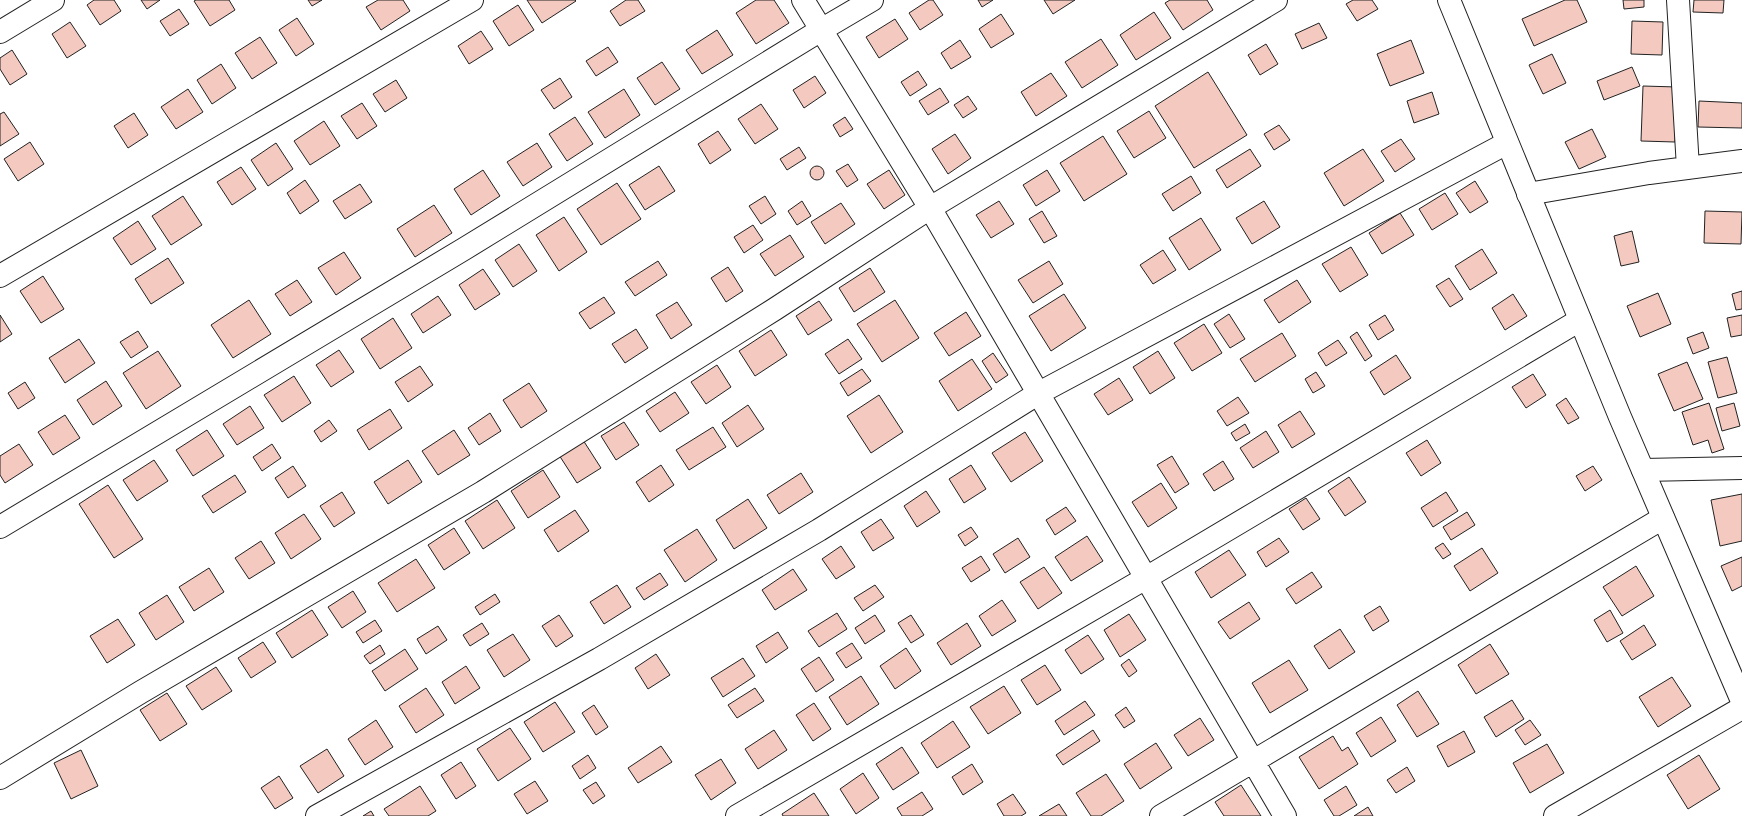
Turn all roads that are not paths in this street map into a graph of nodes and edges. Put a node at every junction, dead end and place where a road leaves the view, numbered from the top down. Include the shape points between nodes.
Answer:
1 (53, 0) edge
2 (472, 0) edge
3 (803, 0) edge
4 (872, 0) edge
5 (1276, 0) edge
6 (1449, 0) edge
7 (1678, 0) edge
8 (821, 30) junction
9 (0, 32) edge
10 (1507, 142) junction
11 (1742, 161) edge
12 (1688, 168) junction
13 (1528, 194) junction
14 (930, 208) junction
15 (0, 276) edge
16 (1580, 320) junction
17 (1039, 393) junction
18 (1742, 468) edge
19 (1642, 470) junction
20 (1663, 518) junction
21 (0, 527) edge
22 (1146, 578) junction
23 (1742, 701) edge
24 (1742, 708) edge
25 (1252, 761) junction
26 (0, 778) edge
27 (317, 816) edge
28 (737, 816) edge
29 (1161, 816) edge
30 (1285, 816) edge
31 (1555, 816) edge

1 - 9 street
2 - 15 street
3 - 8 street
4 - 8 street
5 - 14 street
6 - 10 street
7 - 12 street
8 - 14 street
8 - 21 street via 471,245
10 - 13 street
10 - 17 street
11 - 12 street
12 - 13 street
13 - 16 street
14 - 17 street
14 - 26 street via 775,309 483,492 141,692
16 - 19 street
16 - 22 street
17 - 22 street
17 - 27 street via 819,530 599,659
18 - 19 street
19 - 20 street
20 - 23 street
20 - 25 street
22 - 25 street
22 - 28 street
24 - 31 street
25 - 29 street
25 - 30 street

